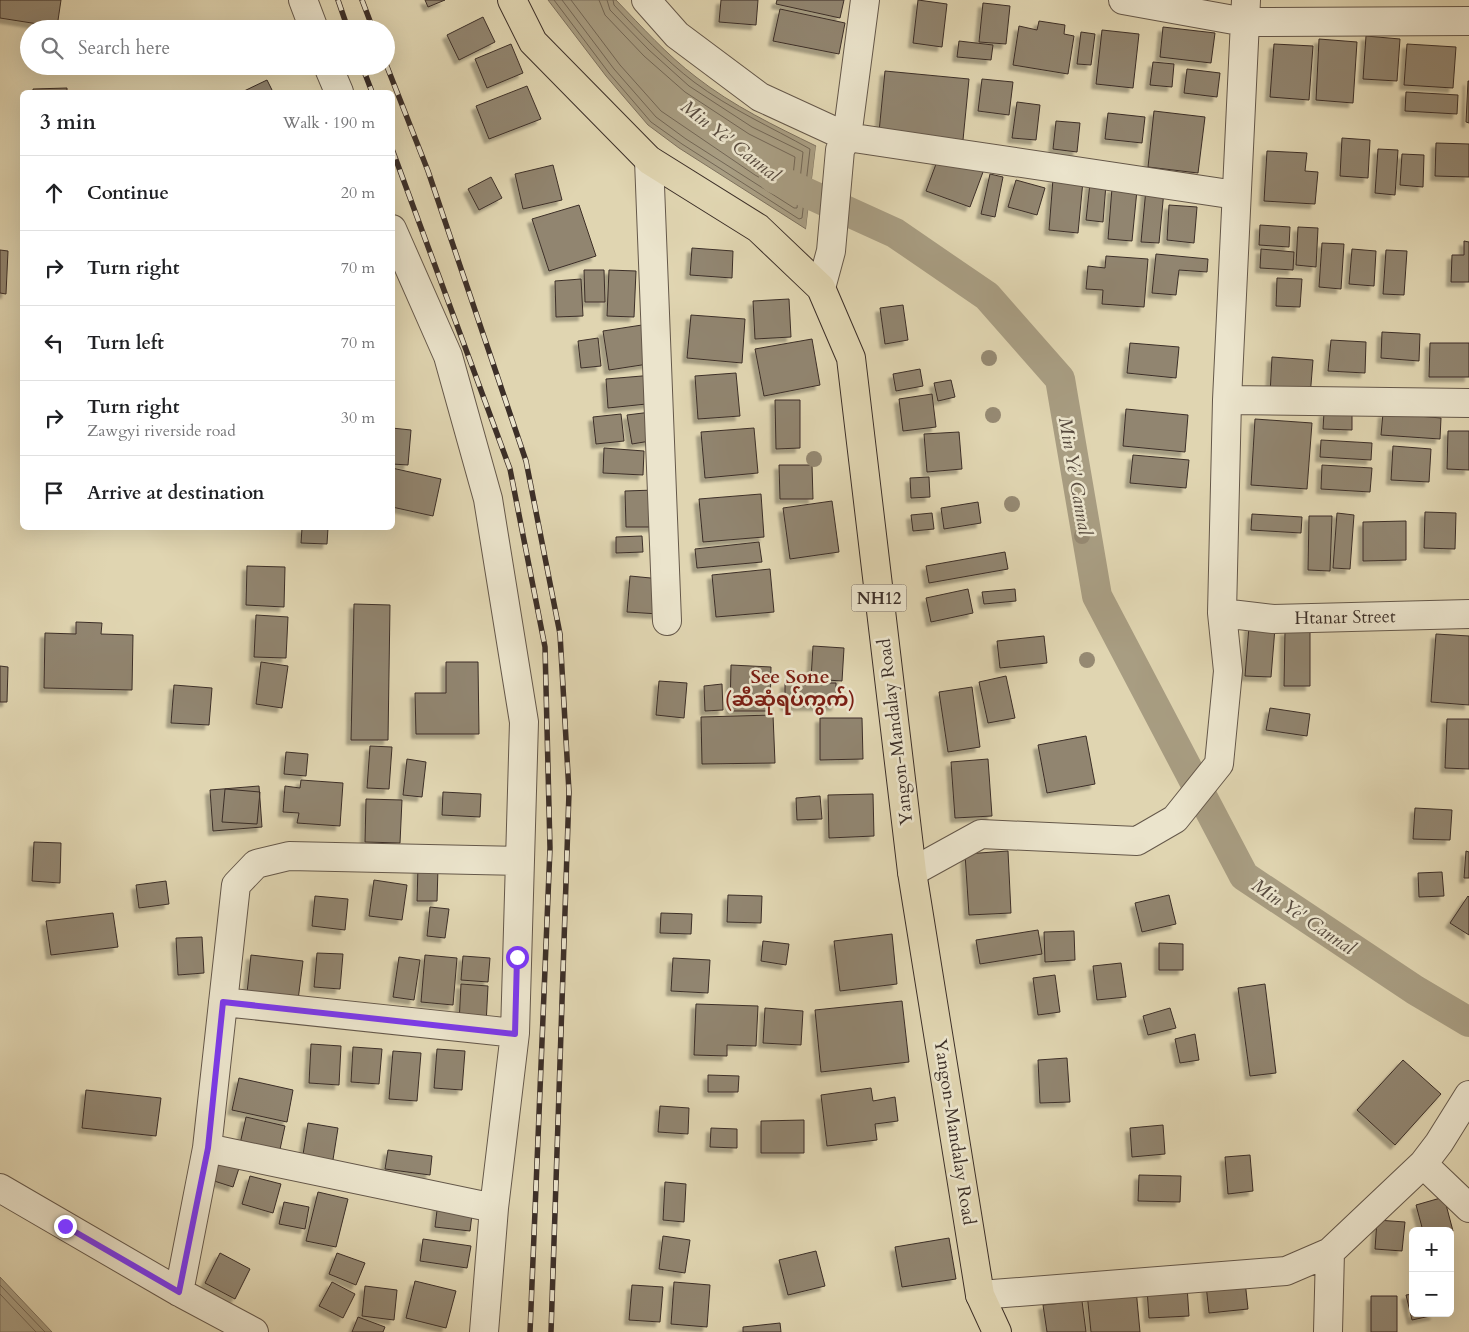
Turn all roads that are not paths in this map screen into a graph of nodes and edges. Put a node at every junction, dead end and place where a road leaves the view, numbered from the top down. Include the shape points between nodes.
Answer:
1 (303, 0) edge
2 (512, 0) edge
3 (646, 0) edge
4 (865, 0) edge
5 (1123, 0) edge
6 (1246, 11) edge
7 (311, 20) edge
8 (1469, 21) edge
9 (332, 75) edge
10 (338, 90) edge
11 (844, 144) junction
12 (649, 160) junction
13 (1236, 195) junction
14 (395, 236) edge
15 (821, 288) junction
16 (1227, 400) junction
17 (1469, 403) edge
18 (1222, 613) junction
19 (1469, 614) edge
20 (667, 621) dead end
21 (520, 861) junction
22 (912, 872) junction
23 (223, 1002) junction
24 (515, 1034) junction
25 (1467, 1102) edge
26 (208, 1148) junction
27 (1423, 1164) junction
28 (0, 1188) edge
29 (494, 1208) junction
30 (1469, 1208) edge
31 (1330, 1252) junction
32 (179, 1292) junction
33 (980, 1295) junction
34 (254, 1332) edge
35 (484, 1332) edge
36 (997, 1332) edge
37 (1328, 1332) edge

1 - 7 street
2 - 12 highway, Yangon-Mandalay Road / NH12 via 533,42
3 - 11 street via 676,35 760,97
4 - 11 street
5 - 6 street
6 - 8 street
6 - 13 street
9 - 10 street
11 - 13 street
11 - 15 street via 831,251
12 - 15 highway, Yangon-Mandalay Road / NH12 via 758,228
12 - 20 street
13 - 16 street
14 - 21 street via 448,356 488,499 524,722
15 - 22 highway, Yangon-Mandalay Road / NH12 via 851,358
16 - 17 street
16 - 18 street
18 - 19 street, Htanar Street via 1273,619
18 - 22 street via 1228,671 1219,764 1175,819 1136,841 981,834
21 - 23 street via 289,856 256,864 236,886
21 - 24 street
22 - 33 highway, Yangon-Mandalay Road / NH12
23 - 24 street
23 - 26 street
24 - 29 street
25 - 27 street
26 - 29 street
26 - 32 street
27 - 30 street
27 - 31 street
28 - 32 street
29 - 35 street
31 - 33 street via 1286,1271
31 - 37 street
32 - 34 street
33 - 36 highway, Yangon-Mandalay Road / NH12

